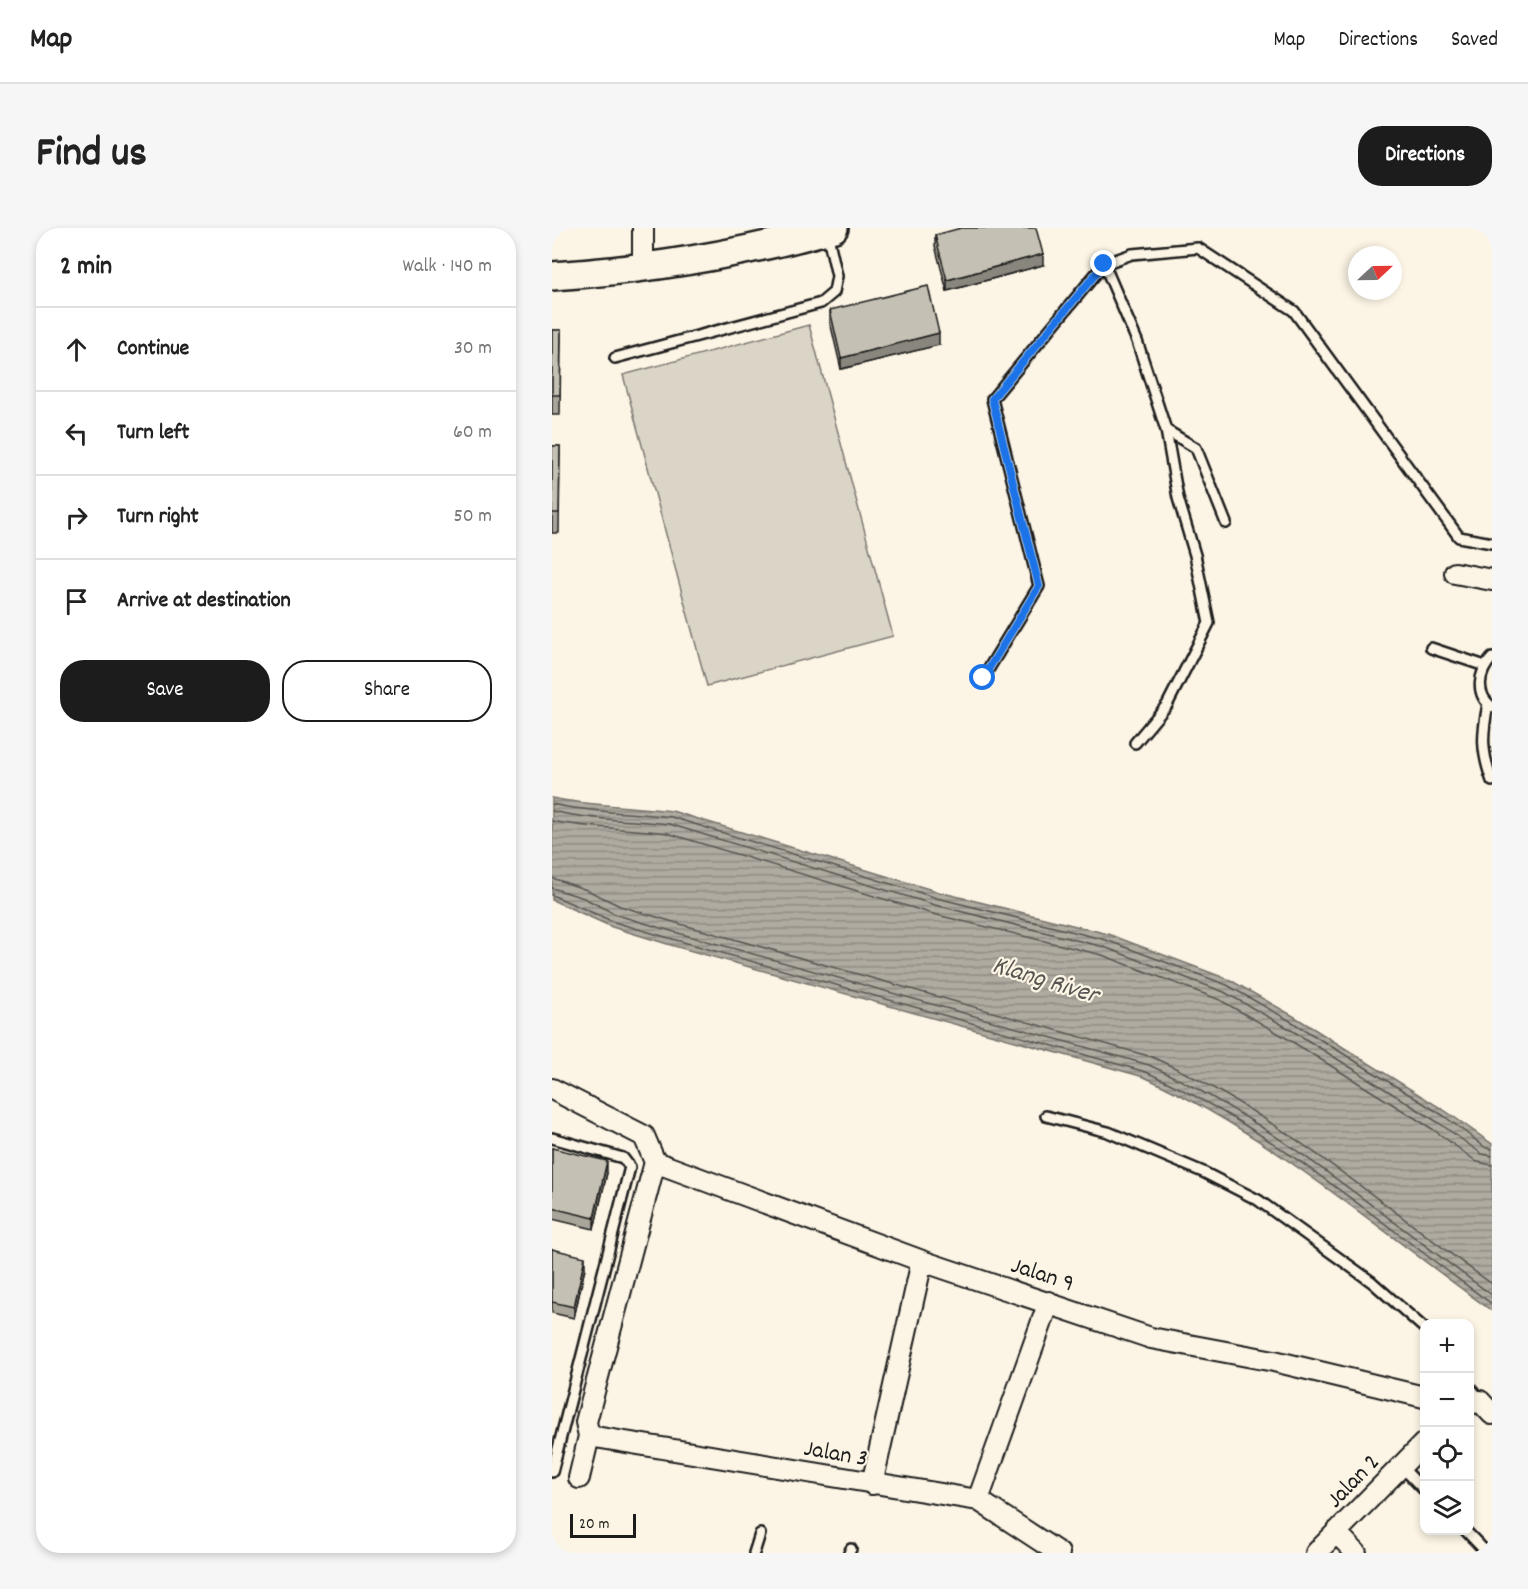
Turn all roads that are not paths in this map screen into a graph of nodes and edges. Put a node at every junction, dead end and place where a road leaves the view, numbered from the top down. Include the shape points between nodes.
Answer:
1 (643, 228) edge
2 (830, 229) edge
3 (1104, 264) junction
4 (643, 267) junction
5 (552, 276) edge
6 (615, 358) dead end
7 (1166, 430) junction
8 (1226, 523) dead end
9 (1492, 543) edge
10 (1455, 573) dead end
11 (1492, 580) edge
12 (1431, 648) dead end
13 (1490, 660) edge
14 (983, 678) dead end
15 (1490, 706) edge
16 (1135, 743) dead end
17 (1492, 781) edge
18 (552, 1089) edge
19 (1046, 1116) dead end
20 (552, 1138) edge
21 (655, 1162) junction
22 (922, 1261) junction
23 (1049, 1302) junction
24 (1420, 1324) edge
25 (1420, 1396) edge
26 (589, 1436) junction
27 (1420, 1448) edge
28 (1401, 1466) junction
29 (552, 1472) edge
30 (579, 1478) dead end
31 (872, 1485) junction
32 (1420, 1485) edge
33 (978, 1500) junction
34 (1336, 1532) junction
35 (760, 1534) dead end
36 (1470, 1535) edge
37 (754, 1553) edge
38 (1059, 1553) edge
39 (1316, 1553) edge
40 (1356, 1553) edge
41 (1487, 1553) edge

1 - 4 street
2 - 4 main road via 730,254
2 - 6 lane via 837,276 834,292 821,303
3 - 7 lane via 1137,341
3 - 9 lane via 1132,254 1198,248 1294,311 1459,537
3 - 14 lane via 992,399 1039,586
4 - 5 main road
7 - 8 lane via 1196,448
7 - 16 lane via 1178,498 1209,623 1167,705
10 - 11 street
12 - 13 lane
13 - 15 lane via 1480,686
15 - 17 lane via 1481,738
18 - 21 street via 644,1136
19 - 24 lane via 1108,1132 1258,1200 1372,1282
20 - 29 lane via 623,1158 630,1167
21 - 22 street, Jalan 9
21 - 26 street via 586,1422
22 - 23 street, Jalan 9
22 - 31 street
23 - 25 street, Jalan 9 via 1150,1338 1274,1361
23 - 33 street
26 - 30 street
26 - 31 street, Jalan 3
27 - 28 street, Jalan 2
28 - 32 lane
28 - 34 street, Jalan 2
31 - 33 street, Jalan 3
33 - 38 street, Jalan 3
34 - 39 street, Jalan 2
34 - 40 street
35 - 37 lane
36 - 41 lane

